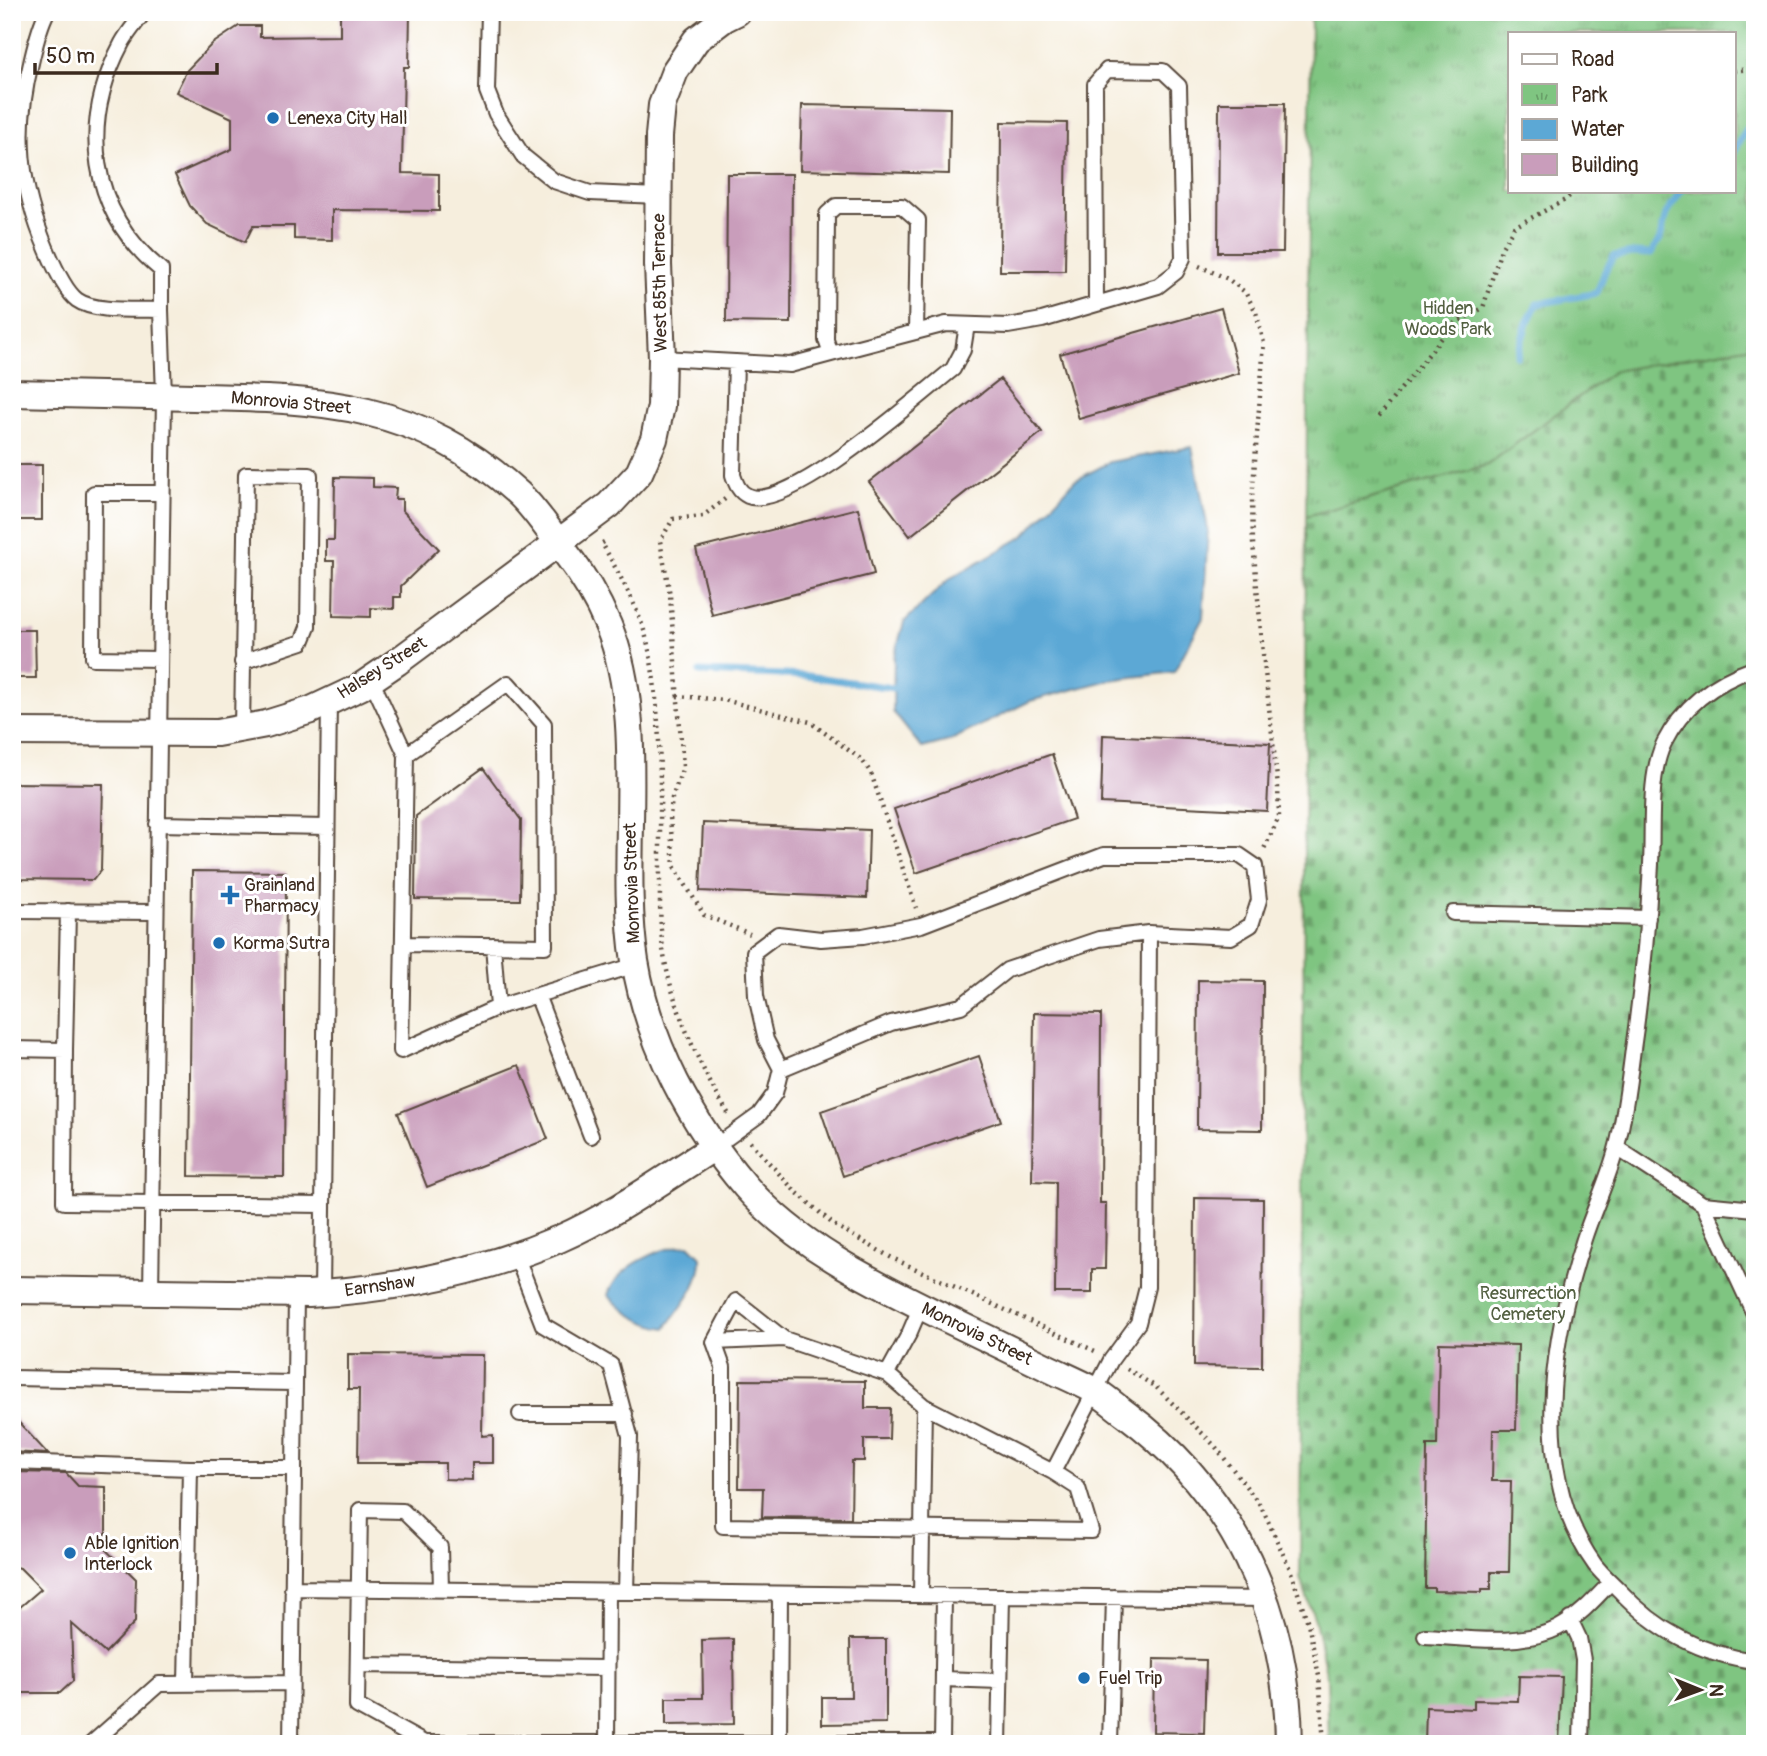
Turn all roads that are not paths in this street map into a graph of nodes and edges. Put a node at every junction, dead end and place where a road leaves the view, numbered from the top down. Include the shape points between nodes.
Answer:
1 (47, 12) edge
2 (144, 12) edge
3 (489, 12) edge
4 (737, 12) edge
5 (658, 196) junction
6 (1096, 304) junction
7 (161, 310) junction
8 (967, 325) junction
9 (916, 332) junction
10 (831, 354) junction
11 (662, 358) junction
12 (736, 362) junction
13 (12, 393) edge
14 (164, 396) junction
15 (162, 493) junction
16 (558, 543) junction
17 (160, 659) junction
18 (242, 662) junction
19 (1755, 668) edge
20 (371, 679) junction
21 (329, 701) junction
22 (242, 729) junction
23 (12, 732) edge
24 (158, 734) junction
25 (406, 755) junction
26 (157, 824) junction
27 (327, 827) junction
28 (12, 911) edge
29 (68, 911) junction
30 (156, 912) junction
31 (1453, 913) dead end
32 (1648, 918) junction
33 (1149, 933) junction
34 (403, 944) junction
35 (493, 945) junction
36 (636, 965) junction
37 (537, 995) junction
38 (498, 1007) junction
39 (12, 1049) edge
40 (65, 1050) junction
41 (781, 1069) junction
42 (591, 1136) dead end
43 (716, 1146) junction
44 (1617, 1148) junction
45 (152, 1203) junction
46 (1703, 1204) junction
47 (322, 1205) junction
48 (1755, 1209) edge
49 (516, 1255) junction
50 (12, 1290) edge
51 (151, 1292) junction
52 (309, 1294) junction
53 (921, 1306) junction
54 (1755, 1316) edge
55 (784, 1339) junction
56 (714, 1342) junction
57 (887, 1374) junction
58 (12, 1378) edge
59 (295, 1383) junction
60 (1094, 1390) junction
61 (924, 1406) junction
62 (520, 1414) dead end
63 (625, 1414) junction
64 (12, 1462) edge
65 (190, 1468) junction
66 (294, 1468) junction
67 (1053, 1472) junction
68 (921, 1529) junction
69 (1611, 1581) junction
70 (292, 1588) junction
71 (360, 1589) junction
72 (441, 1590) junction
73 (608, 1592) junction
74 (626, 1592) junction
75 (780, 1594) junction
76 (921, 1595) junction
77 (944, 1596) junction
78 (1002, 1596) junction
79 (1114, 1597) junction
80 (1265, 1599) junction
81 (1570, 1619) junction
82 (1424, 1636) dead end
83 (1755, 1661) edge
84 (358, 1665) junction
85 (607, 1668) junction
86 (943, 1679) junction
87 (1000, 1681) junction
88 (291, 1683) junction
89 (186, 1684) junction
90 (607, 1743) edge
91 (779, 1743) edge
92 (91, 1744) edge
93 (290, 1744) edge
94 (999, 1744) edge
95 (1110, 1744) edge
96 (1289, 1744) edge
97 (1581, 1744) edge

1 - 7 lane via 24,90 20,130 23,178 36,224 55,269 76,299 91,306
2 - 7 lane via 106,79 96,118 98,165 108,202 123,232 161,271
3 - 5 lane via 487,91 523,156 554,181 590,192
4 - 5 street, West 85th Terrace via 696,40 675,71 661,115
5 - 11 street, West 85th Terrace
6 - 6 lane via 1158,286 1176,272 1182,258 1180,86 1163,71 1107,70 1095,85
6 - 8 lane via 1008,326
7 - 14 lane
8 - 9 lane via 946,324
8 - 12 lane via 963,350 953,369 827,468 793,488 765,497 750,497 738,489 733,475
9 - 10 lane
9 - 10 lane via 918,220 902,206 836,206 827,214 826,340
10 - 12 lane via 790,365
11 - 12 lane
11 - 16 street, West 85th Terrace via 661,406 654,439 639,473 609,505
13 - 14 street, Monrovia Street
14 - 15 lane
14 - 16 street, Monrovia Street via 334,403 389,416 437,436 486,466 523,498
15 - 17 lane
15 - 17 lane via 94,493 93,658
16 - 20 street, Halsey Street
16 - 36 street, Monrovia Street via 597,602 623,678 628,707 629,907
17 - 24 lane
18 - 18 lane via 246,474 310,475 308,627 302,642
18 - 22 lane
19 - 32 lane via 1700,695 1663,745 1654,777
20 - 21 street, Halsey Street
20 - 25 lane
21 - 22 street, Halsey Street
21 - 27 lane
22 - 24 street, Halsey Street
23 - 24 street, Halsey Street
24 - 26 lane
25 - 34 lane
25 - 35 lane via 508,683 544,724 545,946
26 - 27 lane
26 - 30 lane
27 - 47 lane
28 - 29 lane
29 - 30 lane
29 - 40 lane
30 - 45 lane
31 - 32 lane
32 - 44 lane
33 - 41 lane via 1099,939 1007,970 961,1006 891,1023
33 - 41 lane via 1231,937 1251,925 1259,900 1255,866 1239,855 1104,855 921,925 821,939 778,934 754,952 756,996 766,1041
33 - 60 lane via 1147,1287 1138,1323
34 - 35 lane
34 - 38 lane via 401,1051
35 - 38 lane
36 - 37 lane
36 - 43 street, Monrovia Street via 646,1010 668,1069 690,1111
37 - 38 lane
37 - 42 lane
39 - 40 lane
40 - 45 lane via 64,1202
41 - 43 lane via 775,1093 759,1115
43 - 49 street, Earnshaw via 620,1207
43 - 53 street, Monrovia Street via 748,1188 794,1231 841,1265
44 - 46 lane
44 - 69 lane via 1570,1285 1559,1336 1553,1438 1560,1488 1574,1528 1595,1565
45 - 47 lane
45 - 51 lane
46 - 48 lane
46 - 54 lane
47 - 52 lane
49 - 52 street, Earnshaw via 438,1278
49 - 63 lane via 543,1325 611,1365
50 - 51 street, Earnshaw
51 - 52 street, Earnshaw
52 - 59 lane
53 - 57 lane
53 - 60 street, Monrovia Street
55 - 56 lane
55 - 56 lane via 736,1301
55 - 57 lane
56 - 68 lane via 723,1367 723,1526
57 - 61 lane
58 - 59 lane
59 - 66 lane
60 - 67 lane
60 - 80 street, Monrovia Street via 1187,1468 1221,1510
61 - 67 lane
61 - 68 lane
62 - 63 lane
63 - 74 lane via 630,1436
64 - 65 lane
65 - 66 lane
65 - 89 lane
66 - 70 lane
67 - 68 lane via 1078,1488 1091,1531
68 - 76 lane
69 - 81 lane via 1585,1610
69 - 83 lane via 1659,1625 1691,1645 1728,1658
70 - 71 lane
70 - 88 lane
71 - 72 lane
71 - 72 lane via 360,1510 403,1511 440,1547
71 - 84 lane
72 - 73 lane
73 - 74 lane
73 - 85 lane
74 - 75 lane
75 - 76 lane
75 - 91 lane
76 - 77 lane
77 - 78 lane
77 - 86 lane
78 - 79 lane
78 - 87 lane
79 - 80 lane
79 - 95 lane
80 - 96 street, Monrovia Street via 1282,1657
81 - 82 lane via 1557,1628 1516,1639
81 - 97 lane via 1583,1660
84 - 85 lane
84 - 90 lane via 357,1706 424,1743
85 - 90 lane
86 - 87 lane
86 - 91 lane via 942,1743
87 - 94 lane
88 - 89 lane
88 - 93 lane
89 - 92 lane via 159,1684
90 - 91 lane

